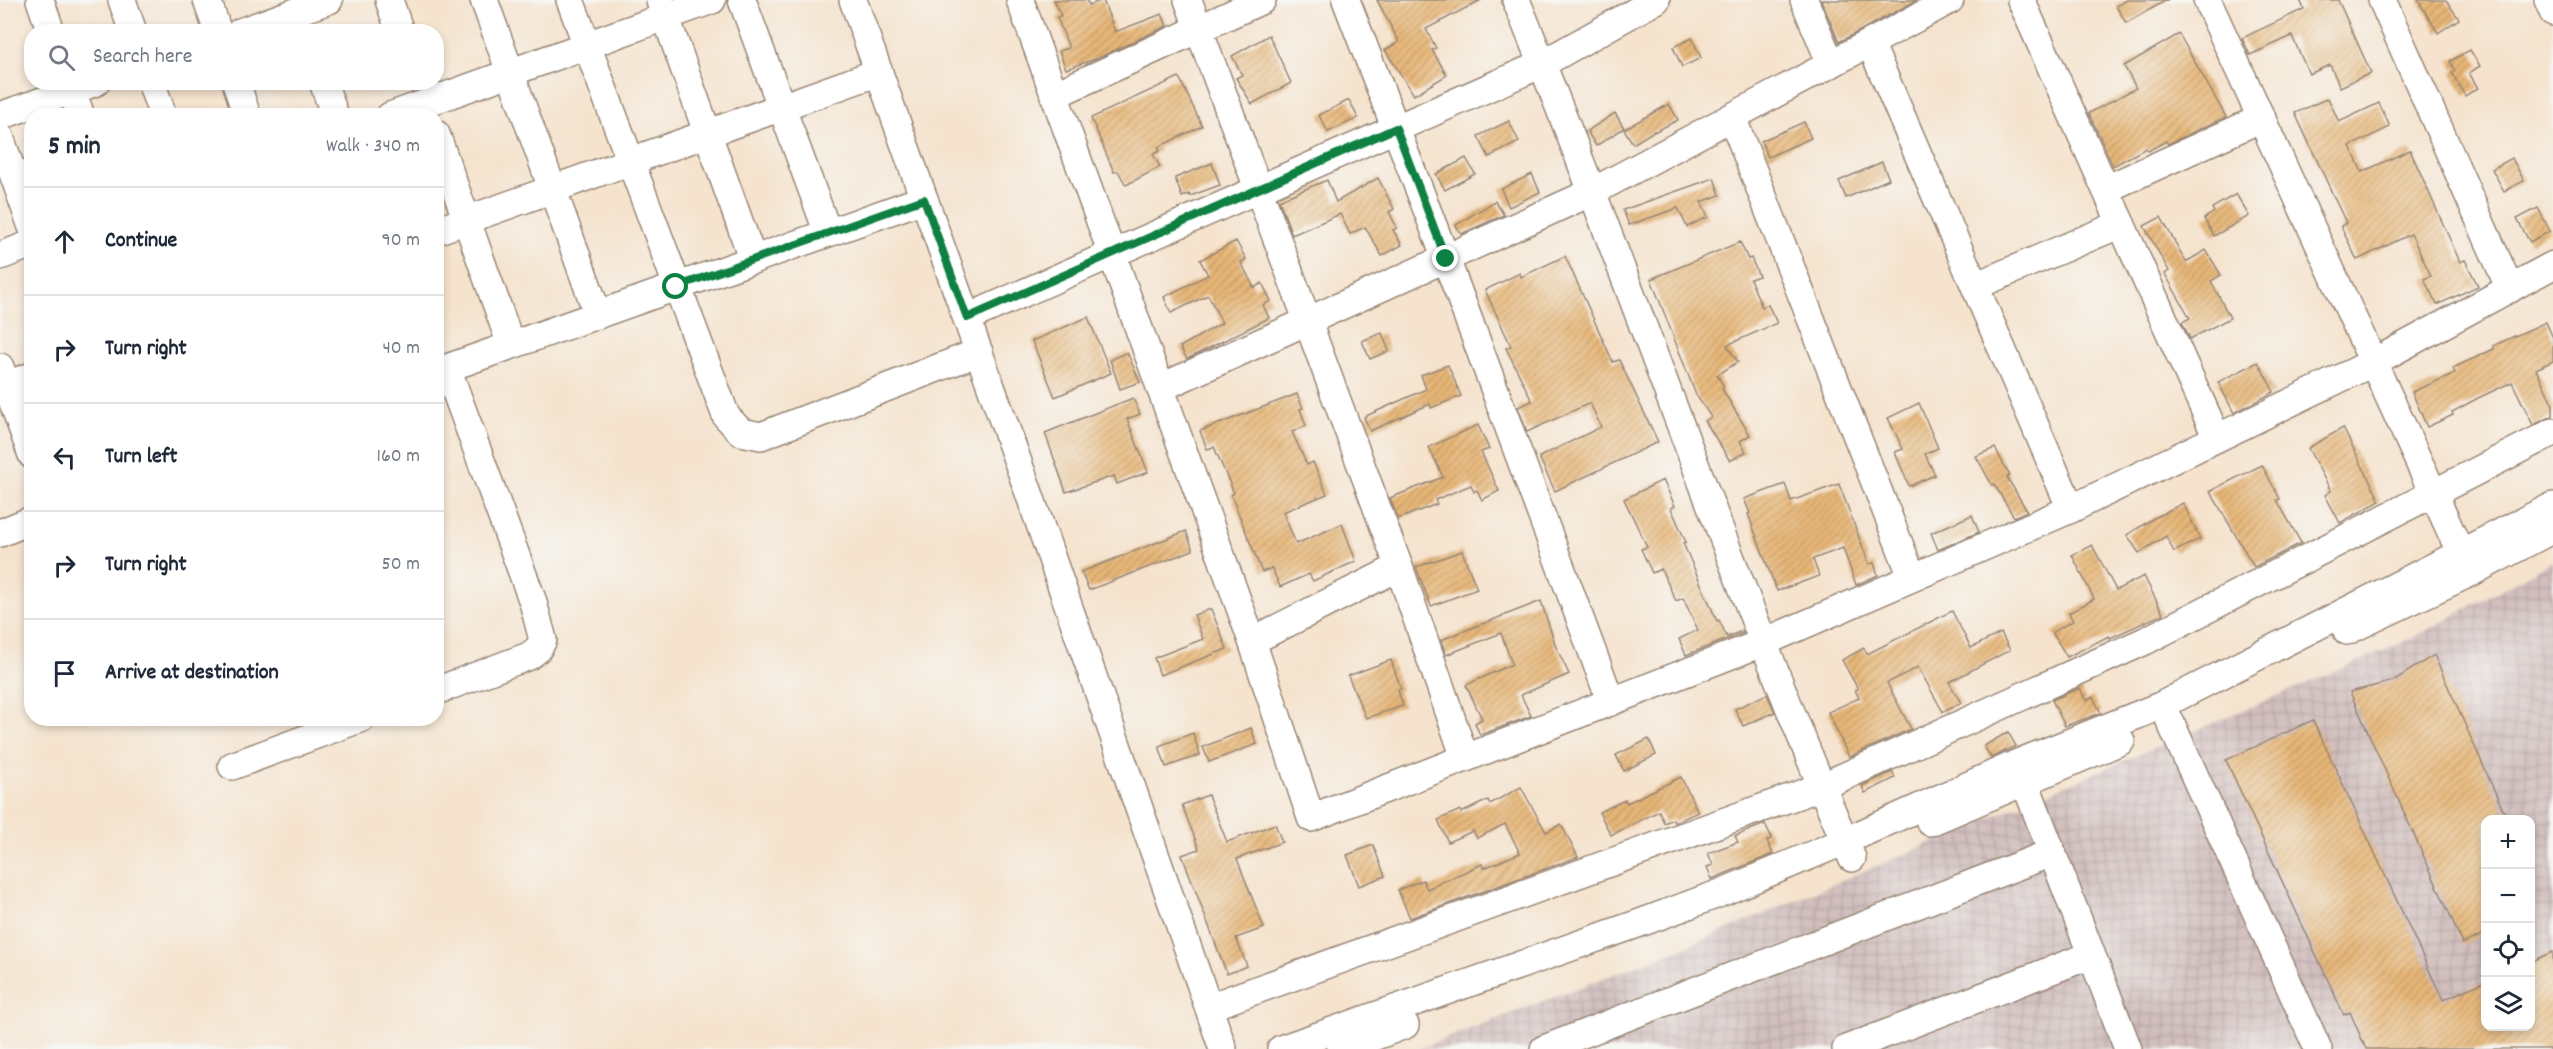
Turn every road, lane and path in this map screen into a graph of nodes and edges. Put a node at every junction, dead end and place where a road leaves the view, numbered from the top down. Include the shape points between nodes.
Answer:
1 (40, 0) edge
2 (122, 0) edge
3 (207, 0) edge
4 (329, 0) edge
5 (389, 0) edge
6 (484, 0) edge
7 (570, 0) edge
8 (712, 0) edge
9 (742, 0) edge
10 (853, 0) edge
11 (1020, 0) edge
12 (1188, 0) edge
13 (1262, 0) edge
14 (1346, 0) edge
15 (1516, 0) edge
16 (1656, 0) edge
17 (1804, 0) edge
18 (1950, 0) edge
19 (2021, 0) edge
20 (2207, 0) edge
21 (2382, 0) edge
22 (2548, 0) edge
23 (662, 8) edge
24 (2553, 12) edge
25 (299, 14) edge
26 (48, 24) edge
27 (130, 24) edge
28 (215, 24) edge
29 (266, 24) edge
30 (397, 24) edge
31 (1199, 29) junction
32 (1870, 43) junction
33 (586, 45) junction
34 (1542, 64) junction
35 (1831, 64) junction
36 (510, 72) junction
37 (879, 72) junction
38 (154, 90) edge
39 (239, 90) edge
40 (326, 90) edge
41 (80, 93) edge
42 (1054, 95) junction
43 (425, 100) edge
44 (782, 107) junction
45 (28, 108) edge
46 (160, 108) edge
47 (245, 108) edge
48 (332, 108) edge
49 (408, 108) edge
50 (24, 109) edge
51 (0, 116) edge
52 (1732, 117) junction
53 (2262, 118) junction
54 (1396, 128) junction
55 (707, 134) junction
56 (0, 137) edge
57 (444, 157) edge
58 (630, 162) junction
59 (553, 189) junction
60 (1259, 189) junction
61 (2106, 189) junction
62 (1592, 192) junction
63 (924, 199) junction
64 (24, 204) edge
65 (466, 220) junction
66 (2121, 224) junction
67 (444, 228) edge
68 (828, 233) junction
69 (24, 247) edge
70 (1111, 254) junction
71 (0, 256) edge
72 (1446, 259) junction
73 (753, 260) junction
74 (2553, 265) edge
75 (1975, 286) junction
76 (676, 287) junction
77 (2510, 289) junction
78 (598, 315) junction
79 (967, 318) junction
80 (1308, 321) junction
81 (511, 345) junction
82 (979, 352) junction
83 (2374, 362) junction
84 (444, 369) edge
85 (444, 375) edge
86 (3, 376) edge
87 (24, 376) edge
88 (1160, 388) junction
89 (2553, 432) edge
90 (24, 433) edge
91 (2217, 438) junction
92 (2435, 494) junction
93 (2553, 506) edge
94 (2072, 509) junction
95 (24, 523) edge
96 (2553, 529) edge
97 (0, 533) edge
98 (2466, 563) junction
99 (1400, 567) junction
100 (1912, 577) junction
101 (1252, 641) junction
102 (1762, 643) junction
103 (444, 688) edge
104 (1611, 702) junction
105 (2169, 719) junction
106 (340, 726) edge
107 (1465, 758) junction
108 (232, 766) dead end
109 (2022, 773) junction
110 (1823, 786) junction
111 (1848, 850) junction
112 (2051, 853) junction
113 (2091, 955) junction
114 (1209, 1007) junction
115 (1223, 1049) edge
116 (1281, 1049) edge
117 (1341, 1049) edge
118 (1544, 1049) edge
119 (1846, 1049) edge
120 (2128, 1049) edge
121 (2318, 1049) edge

1 - 26 street
2 - 27 street
3 - 28 street
4 - 25 street
5 - 30 street
6 - 36 street
7 - 33 street
8 - 23 street
9 - 44 street
10 - 37 street
11 - 42 street
12 - 31 street
13 - 31 street
14 - 54 street
15 - 34 street
16 - 34 street
17 - 35 street
18 - 32 street
19 - 61 street
20 - 53 street
21 - 77 street
22 - 24 street
23 - 33 street
23 - 55 street
25 - 29 street
31 - 42 street
31 - 60 street
32 - 35 street
32 - 75 street
33 - 36 street
33 - 58 street
34 - 54 street
34 - 62 street
35 - 52 street
36 - 43 street
36 - 59 street
37 - 44 street
37 - 63 street
38 - 46 street
39 - 47 street
40 - 48 street
41 - 45 street
42 - 70 street
43 - 49 street
44 - 55 street
44 - 68 street
50 - 51 street
52 - 62 street
52 - 100 street
53 - 61 street
53 - 83 street
54 - 60 street
54 - 72 street
55 - 58 street
55 - 73 street
56 - 64 street
57 - 65 street
58 - 59 street
58 - 76 street
59 - 65 street
59 - 78 street
60 - 70 street
60 - 80 street
61 - 66 street
62 - 72 street
62 - 102 street
63 - 68 street
63 - 79 street
65 - 67 street
65 - 81 street
66 - 75 street
66 - 91 street
68 - 73 street
69 - 71 street
70 - 79 street
70 - 88 street
72 - 80 street
72 - 104 street
73 - 76 street
74 - 77 street
75 - 94 street
76 - 78 street
76 - 82 street via 726,416 741,432 761,436
77 - 83 street
78 - 81 street
79 - 82 street
80 - 88 street
80 - 99 street
81 - 84 street
82 - 114 street
83 - 91 street
83 - 92 street
85 - 103 street via 533,603 543,640 529,656
86 - 87 street
86 - 90 street
88 - 101 street
89 - 92 street
91 - 94 street
92 - 98 street
92 - 110 street via 2145,641
93 - 98 street
94 - 100 street
95 - 97 street
96 - 98 street
98 - 105 street
98 - 109 street
99 - 101 street
99 - 107 street
100 - 102 street
101 - 107 street via 1311,818
102 - 104 street
102 - 110 street
104 - 107 street
105 - 109 street
105 - 121 street
106 - 108 street
109 - 111 street via 1932,822
109 - 112 street
110 - 111 street
110 - 114 street
111 - 116 street
111 - 117 street
112 - 113 street
112 - 118 street
113 - 119 street
113 - 120 street
114 - 115 street

